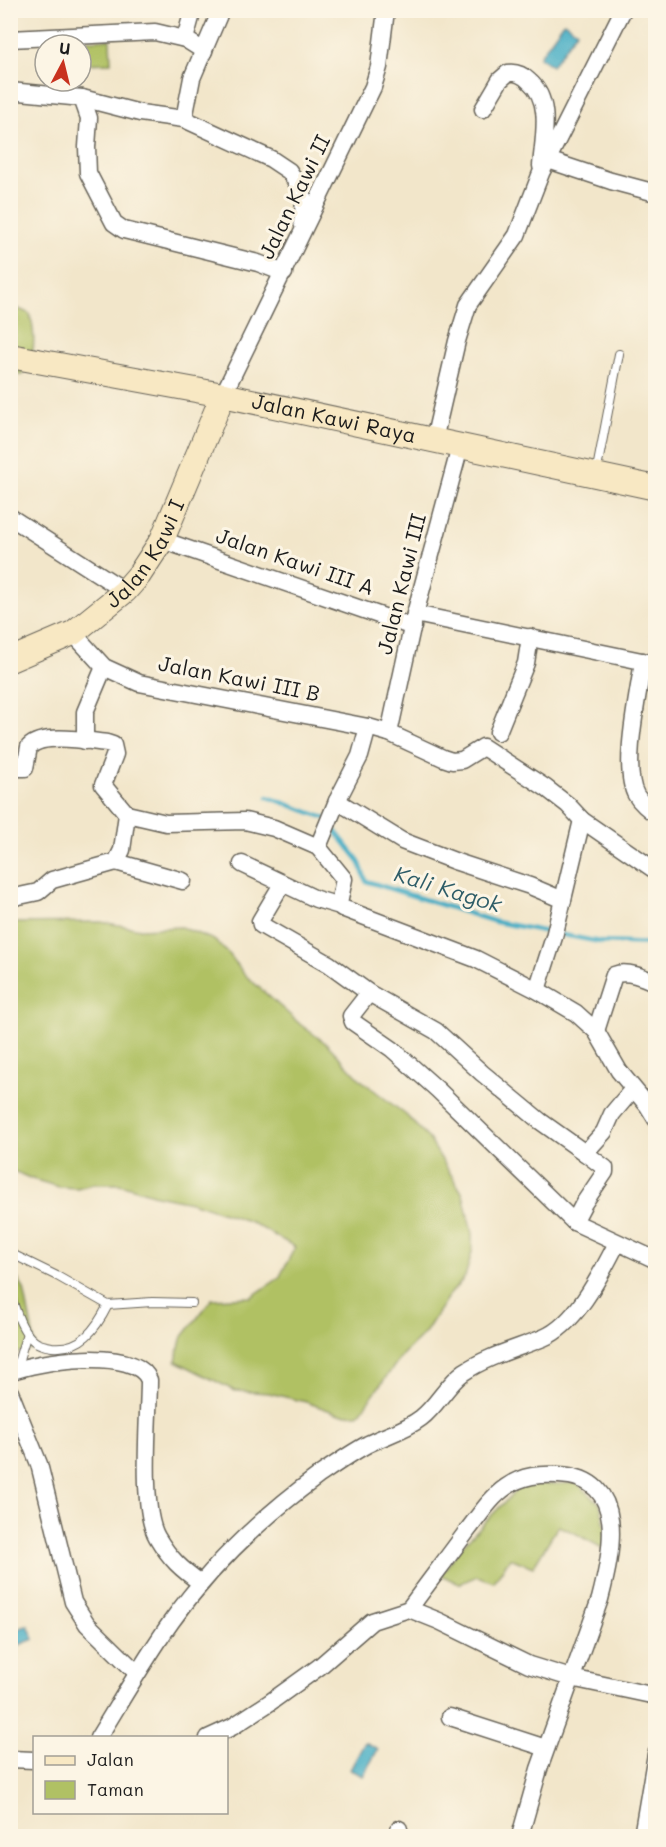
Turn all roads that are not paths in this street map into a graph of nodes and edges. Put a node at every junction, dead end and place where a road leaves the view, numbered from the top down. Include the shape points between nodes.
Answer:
1 (193, 10) edge
2 (220, 10) edge
3 (386, 10) edge
4 (623, 10) edge
5 (10, 39) edge
6 (185, 39) junction
7 (204, 51) junction
8 (10, 91) edge
9 (82, 98) junction
10 (483, 109) dead end
11 (184, 118) junction
12 (544, 167) junction
13 (656, 193) edge
14 (302, 232) junction
15 (284, 273) junction
16 (619, 354) dead end
17 (10, 356) edge
18 (223, 395) junction
19 (434, 440) junction
20 (460, 447) junction
21 (596, 475) junction
22 (656, 488) edge
23 (10, 517) edge
24 (162, 540) junction
25 (126, 591) junction
26 (414, 620) junction
27 (72, 633) junction
28 (530, 637) junction
29 (10, 660) edge
30 (649, 662) edge
31 (104, 667) junction
32 (368, 727) junction
33 (498, 732) dead end
34 (389, 734) junction
35 (85, 741) junction
36 (10, 768) edge
37 (337, 801) junction
38 (126, 814) junction
39 (656, 814) edge
40 (582, 820) junction
41 (318, 847) junction
42 (116, 862) junction
43 (242, 864) dead end
44 (656, 871) edge
45 (183, 881) dead end
46 (282, 884) junction
47 (10, 898) edge
48 (563, 900) junction
49 (340, 906) junction
50 (656, 983) edge
51 (537, 990) junction
52 (369, 993) junction
53 (596, 1031) junction
54 (633, 1089) junction
55 (656, 1119) edge
56 (585, 1153) junction
57 (574, 1222) junction
58 (617, 1244) junction
59 (10, 1253) edge
60 (656, 1260) edge
61 (10, 1294) edge
62 (192, 1303) dead end
63 (108, 1305) junction
64 (27, 1333) junction
65 (13, 1371) edge
66 (10, 1392) edge
67 (201, 1583) junction
68 (409, 1609) junction
69 (137, 1673) junction
70 (571, 1678) junction
71 (656, 1696) edge
72 (450, 1717) dead end
73 (99, 1736) edge
74 (210, 1736) edge
75 (546, 1748) junction
76 (656, 1754) edge
77 (10, 1759) edge
78 (33, 1760) edge
79 (521, 1832) edge
80 (642, 1836) edge

1 - 6 street
2 - 7 street
3 - 14 street, Jalan Kawi II via 373,87
4 - 12 street
5 - 6 street via 155,32
6 - 7 street
7 - 11 street via 192,78
8 - 9 street
9 - 11 street via 140,113
9 - 15 street via 89,118 88,173 114,223 124,230
10 - 12 street via 508,73 519,74 534,84 545,112
11 - 14 street via 289,171 302,191
12 - 13 street
12 - 19 street via 517,235 468,305
14 - 15 street, Jalan Kawi II
15 - 18 street, Jalan Kawi II
16 - 21 lane
17 - 18 main road, Jalan Kawi Raya
18 - 19 main road, Jalan Kawi Raya
18 - 24 main road, Jalan Kawi I
19 - 20 main road, Jalan Kawi Raya
20 - 21 main road, Jalan Kawi Raya
20 - 26 street, Jalan Kawi III
21 - 22 main road, Jalan Kawi Raya
23 - 25 street
24 - 25 main road, Jalan Kawi I
24 - 26 street, Jalan Kawi III A
25 - 27 main road, Jalan Kawi I
26 - 28 street, Jalan Kawi III A
26 - 34 street, Jalan Kawi III
27 - 29 main road, Jalan Kawi I
27 - 31 street, Jalan Kawi III B
28 - 30 street, Jalan Kawi III A
28 - 33 street via 526,663
30 - 39 street via 633,729 630,778 636,796
31 - 32 street, Jalan Kawi III B via 150,685
31 - 35 street via 85,712
32 - 34 street, Jalan Kawi III B
32 - 37 street via 360,756
34 - 40 street, Jalan Kawi III B via 452,760 462,760 483,747 546,788
35 - 36 street via 58,738 31,744 25,768
35 - 38 street via 113,745 115,754 103,784
37 - 41 street
37 - 48 street via 402,841
38 - 41 street via 166,823 244,821 274,828
38 - 42 street via 122,850
40 - 44 street, Jalan Kawi III B
40 - 48 street
41 - 49 street via 344,879
42 - 45 street
42 - 47 street via 52,880 38,892
43 - 46 street
46 - 49 street
46 - 52 street via 261,925 329,964
48 - 51 street
49 - 51 street via 476,958
50 - 53 street via 637,975 614,975
51 - 53 street via 576,1013
52 - 56 street via 436,1031 540,1121
52 - 57 street via 351,1016 353,1022 392,1049 438,1090
53 - 54 street
54 - 55 street
54 - 56 street
56 - 57 street via 602,1164 605,1172
57 - 58 street
58 - 60 street
58 - 67 street via 595,1286 558,1329 463,1373 423,1417 334,1466 264,1519
59 - 63 lane
61 - 64 lane
62 - 63 lane
63 - 64 lane via 90,1334 75,1345 46,1346
64 - 65 lane
65 - 67 street via 45,1362 79,1359 127,1364 147,1374 151,1521 156,1536 178,1566
66 - 69 street via 39,1464 73,1602 87,1624
67 - 69 street
68 - 70 street via 529,1665
68 - 70 street via 505,1487 538,1474 579,1478 594,1485 603,1496 611,1536 600,1599
68 - 74 street via 372,1621 269,1703
69 - 73 street
70 - 71 street
70 - 75 street
72 - 75 street
75 - 79 street
76 - 80 street
77 - 78 street

